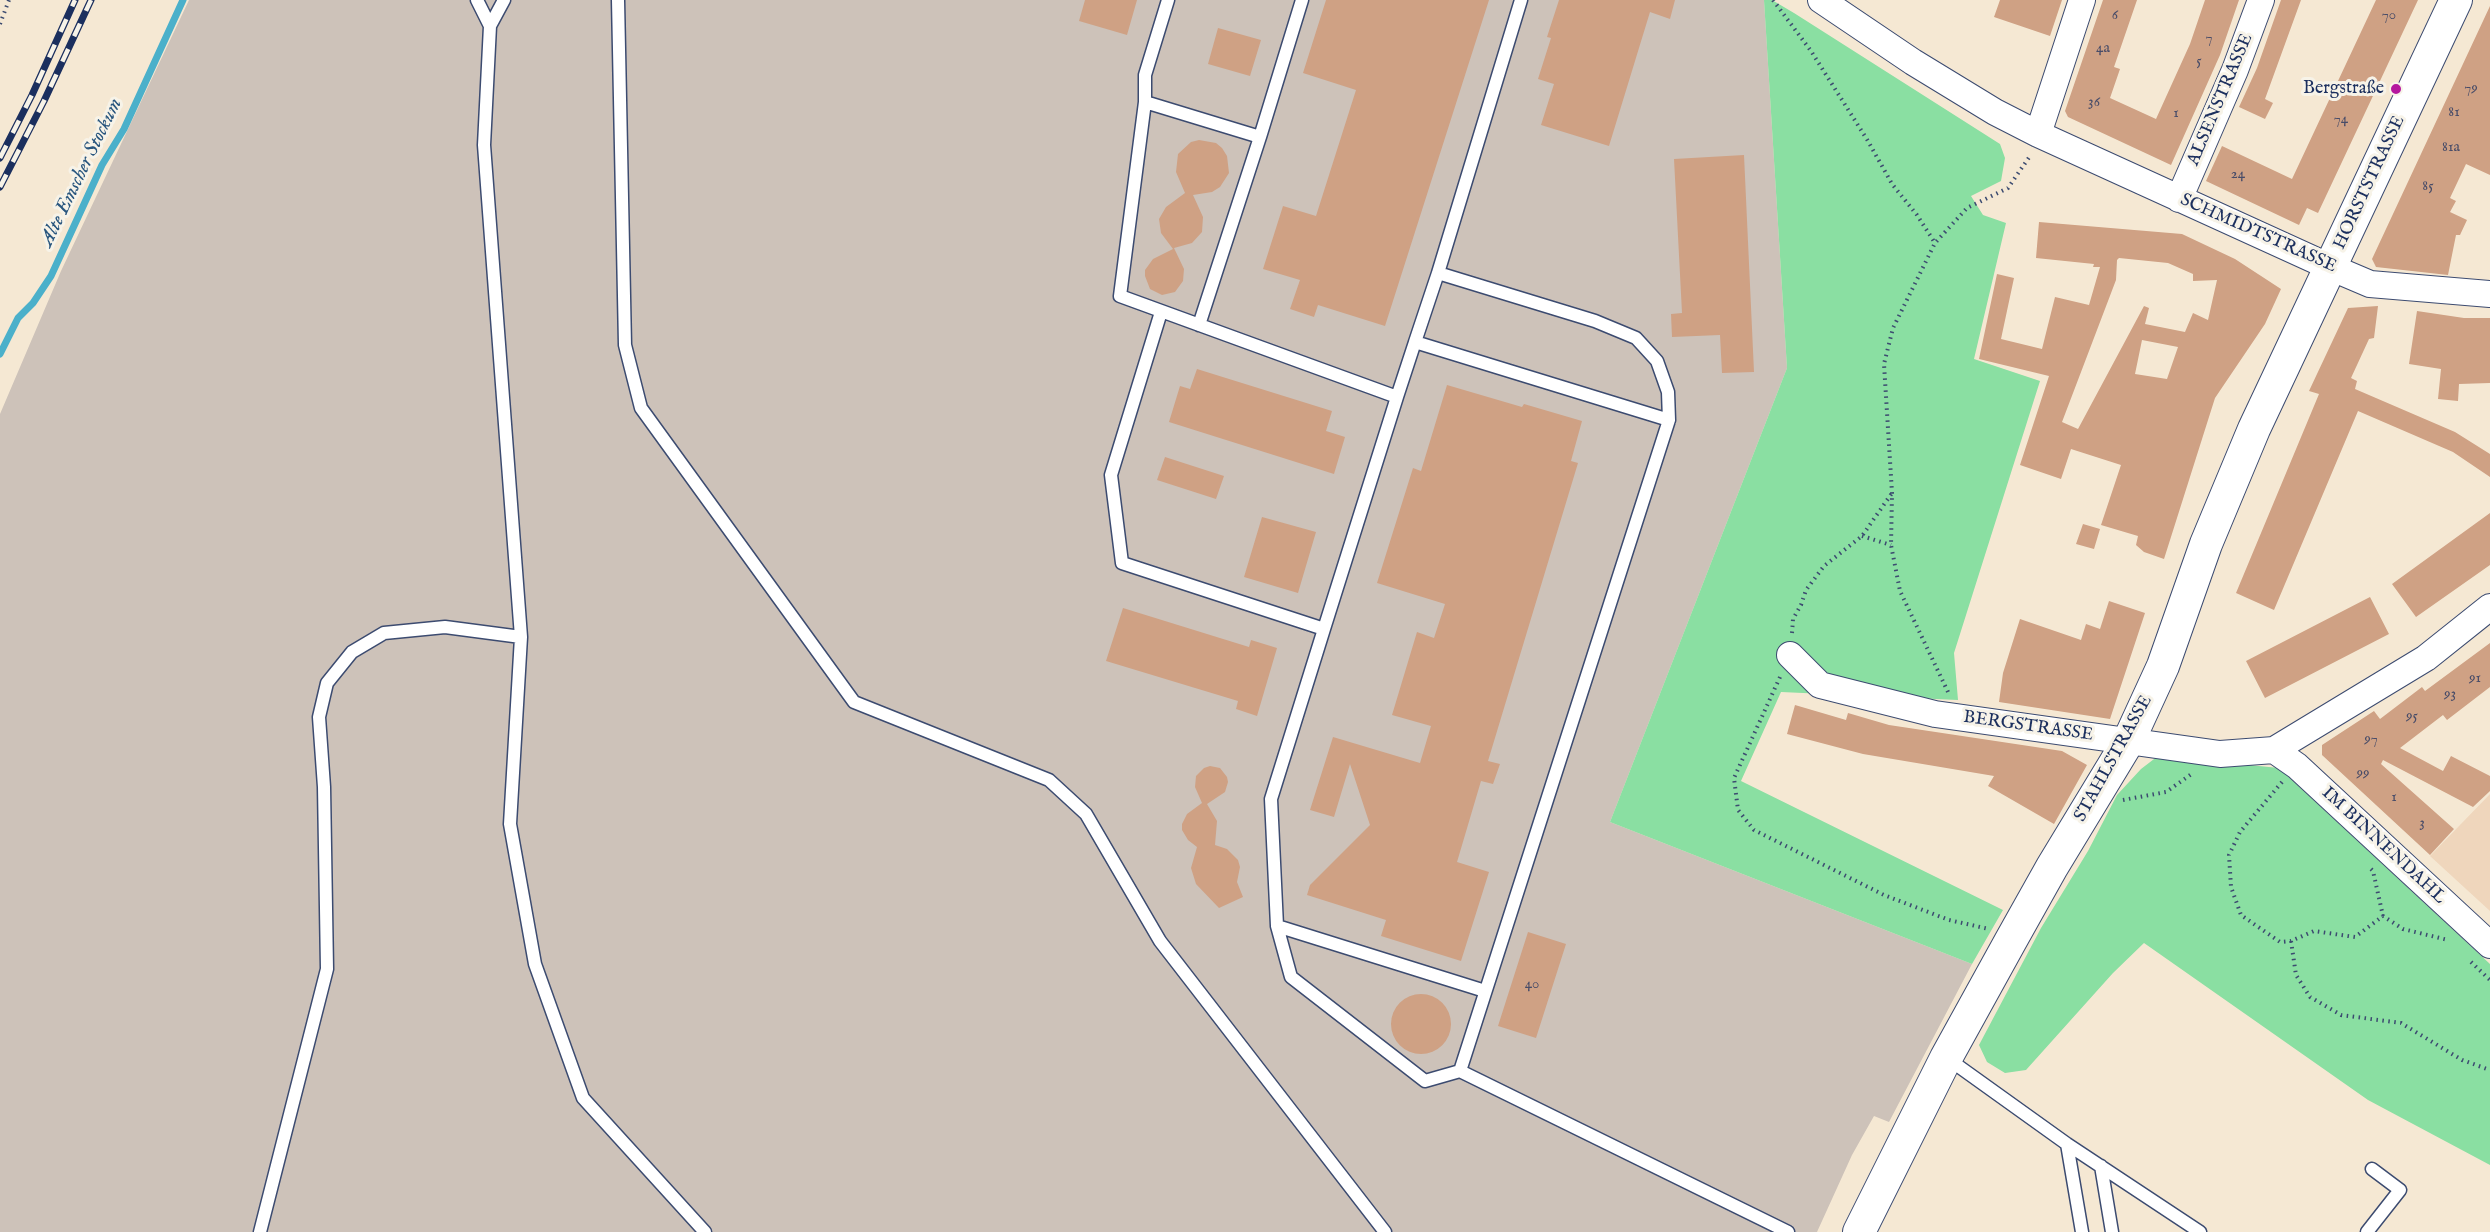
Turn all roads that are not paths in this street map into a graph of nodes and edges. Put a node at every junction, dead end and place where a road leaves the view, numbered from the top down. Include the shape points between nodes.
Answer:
1 (477, 0) edge
2 (504, 0) edge
3 (618, 0) edge
4 (1168, 0) edge
5 (1302, 0) edge
6 (1521, 0) edge
7 (1821, 0) edge
8 (2082, 0) edge
9 (2261, 0) edge
10 (2456, 0) edge
11 (489, 26) junction
12 (1145, 102) junction
13 (2038, 134) junction
14 (1260, 137) junction
15 (2179, 199) junction
16 (2330, 267) junction
17 (1438, 273) junction
18 (2490, 294) edge
19 (1161, 312) junction
20 (1199, 325) junction
21 (1415, 342) junction
22 (1397, 397) junction
23 (1669, 420) junction
24 (2490, 607) edge
25 (1324, 629) junction
26 (521, 637) junction
27 (1790, 655) road end
28 (2128, 740) junction
29 (2274, 750) junction
30 (1277, 926) junction
31 (2490, 945) edge
32 (1485, 991) junction
33 (1946, 1058) junction
34 (1460, 1071) junction
35 (2067, 1144) junction
36 (2101, 1166) junction
37 (2372, 1169) dead end
38 (260, 1232) edge
39 (705, 1232) edge
40 (1385, 1232) edge
41 (1788, 1232) edge
42 (1858, 1232) edge
43 (2082, 1232) edge
44 (2112, 1232) edge
45 (2200, 1232) edge
46 (2367, 1232) edge

1 - 11 lane
2 - 11 lane
3 - 40 lane via 625,345 641,408 854,702 1048,780 1086,814 1160,941
4 - 12 lane via 1145,75
5 - 14 lane
6 - 17 lane
7 - 13 street, SCHMIDTSTRASSE via 1913,62
8 - 13 street
9 - 15 street, ALSENSTRASSE
10 - 16 street, HORSTSTRASSE
11 - 26 lane via 484,145
12 - 14 lane
12 - 19 lane via 1120,297
13 - 15 street, SCHMIDTSTRASSE
14 - 20 lane
15 - 16 street, SCHMIDTSTRASSE
16 - 18 street, SCHMIDTSTRASSE via 2370,284
16 - 28 street, STAHLSTRASSE via 2254,429 2206,543 2163,666
17 - 21 lane
17 - 23 lane via 1595,321 1636,338 1657,361 1668,392
19 - 20 lane
19 - 25 lane via 1111,475 1122,564
20 - 22 lane
21 - 22 lane
21 - 23 lane
22 - 25 lane
23 - 32 lane
24 - 29 street, BERGSTRASSE via 2426,658
25 - 30 lane via 1271,799
26 - 38 lane via 445,627 384,633 352,652 327,683 318,717 324,787 327,969
26 - 39 lane via 510,824 535,964 583,1098
27 - 28 street, BERGSTRASSE via 1820,685 1935,714
28 - 29 street, BERGSTRASSE via 2220,754
28 - 33 street, STAHLSTRASSE
29 - 31 street, IM BINNENDAHL via 2297,766
30 - 32 lane
30 - 34 lane via 1291,977 1425,1081
32 - 34 lane
33 - 35 lane
33 - 42 street, STAHLSTRASSE
34 - 41 lane
35 - 36 lane
35 - 43 lane
36 - 44 lane
36 - 45 lane
37 - 46 lane via 2400,1190

